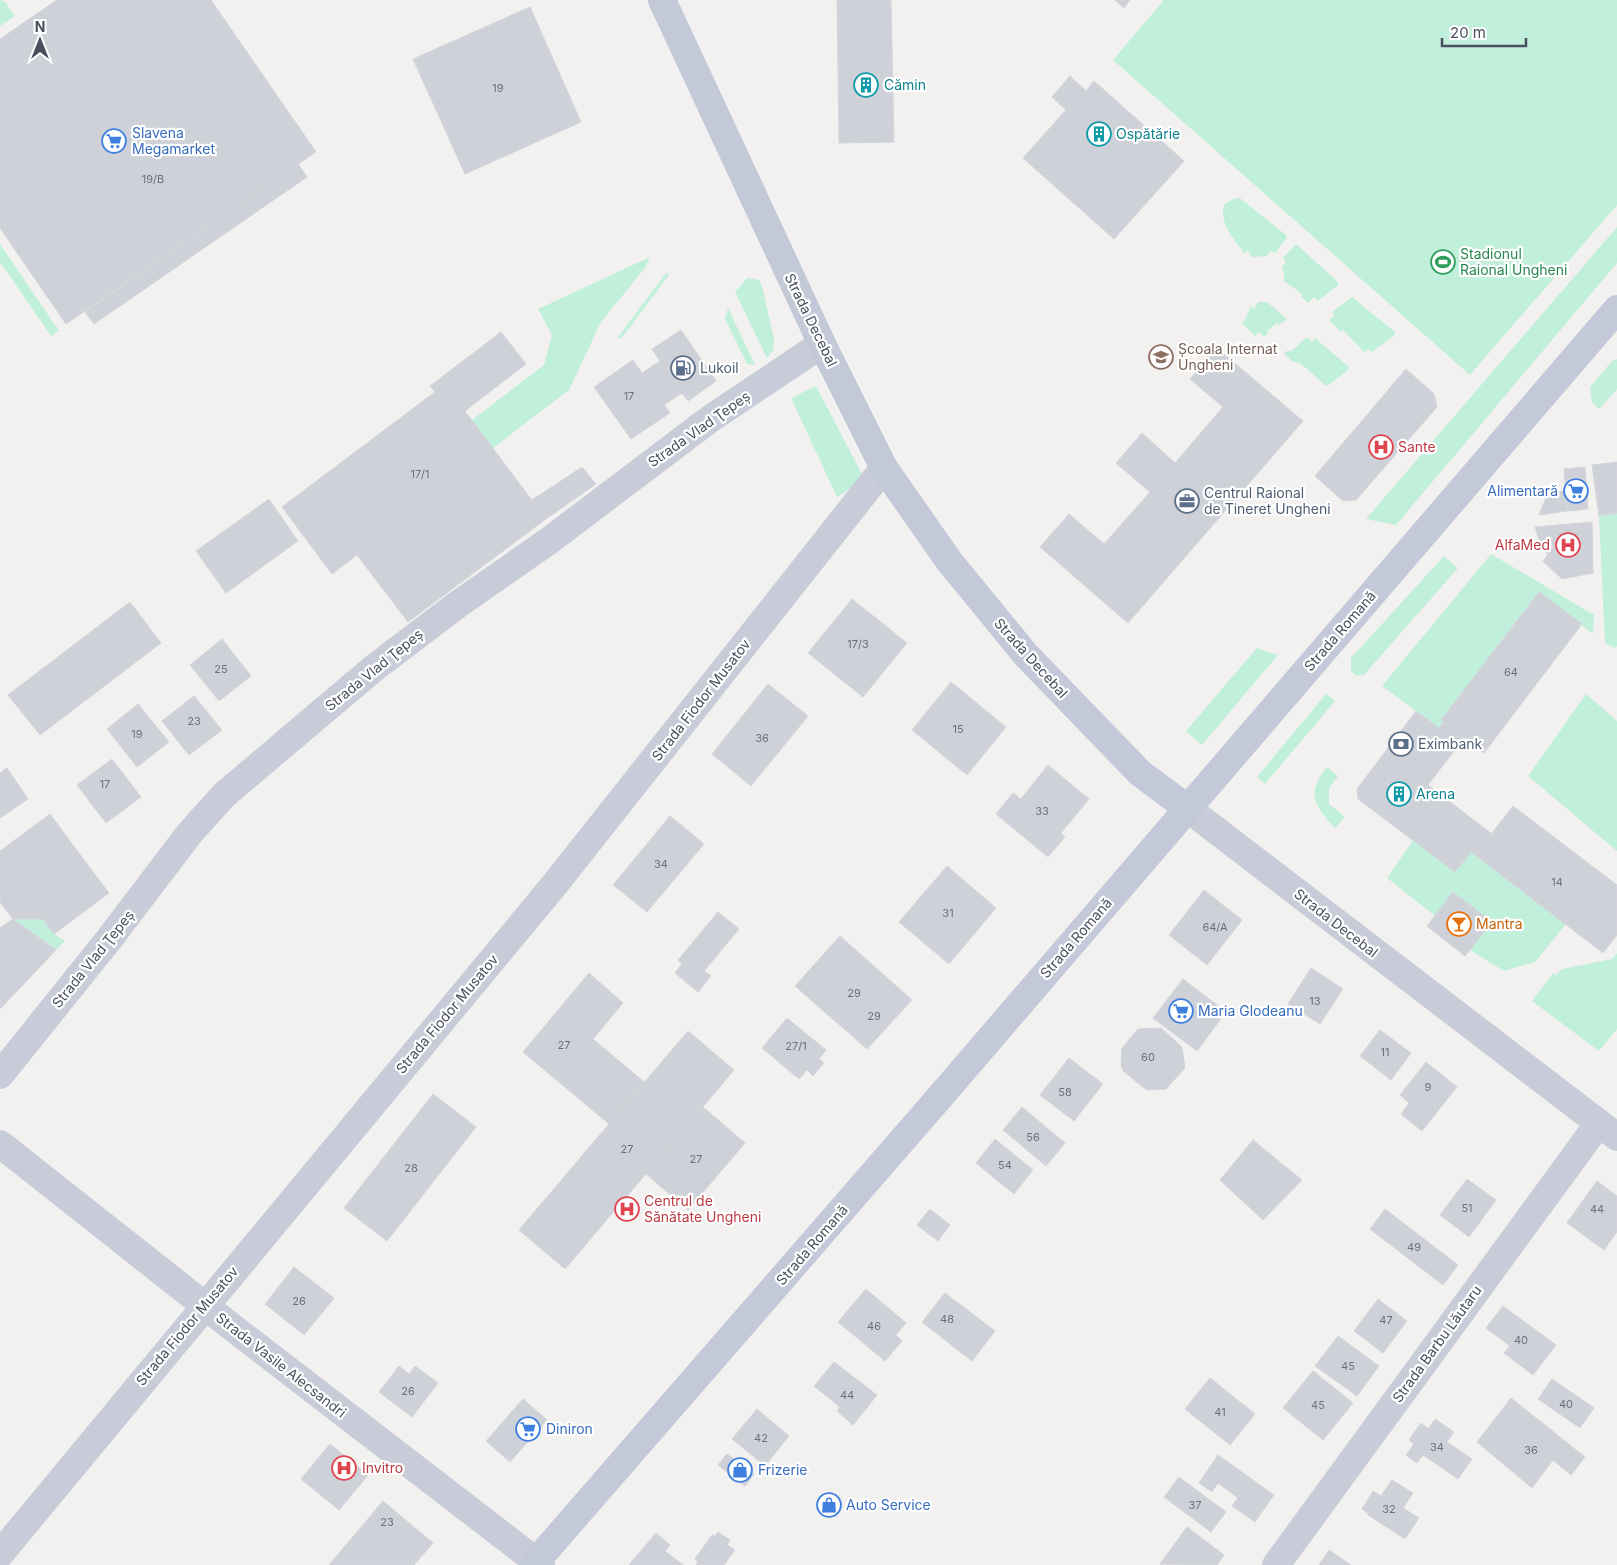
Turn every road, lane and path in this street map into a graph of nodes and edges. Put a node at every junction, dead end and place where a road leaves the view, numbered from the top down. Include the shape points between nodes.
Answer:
1 (662, 0) edge
2 (1617, 309) edge
3 (822, 344) junction
4 (884, 468) junction
5 (1187, 808) junction
6 (0, 1075) edge
7 (1608, 1130) edge
8 (0, 1144) edge
9 (204, 1305) junction
10 (0, 1554) edge
11 (537, 1564) edge
12 (1276, 1565) edge

1 - 3 main road, Strada Decebal
2 - 5 main road, Strada Romană
3 - 4 main road, Strada Decebal
3 - 6 street, Strada Vlad Ţepeș via 710,419 550,540 457,605 374,668 224,795
4 - 5 main road, Strada Decebal via 948,561 1026,655 1140,773
4 - 9 street, Strada Fiodor Musatov via 555,884
5 - 7 street, Strada Decebal
5 - 11 main road, Strada Romană
7 - 12 street, Strada Barbu Lăutaru
8 - 9 street, Strada Vasile Alecsandri
9 - 10 street, Strada Fiodor Musatov
9 - 11 street, Strada Vasile Alecsandri

